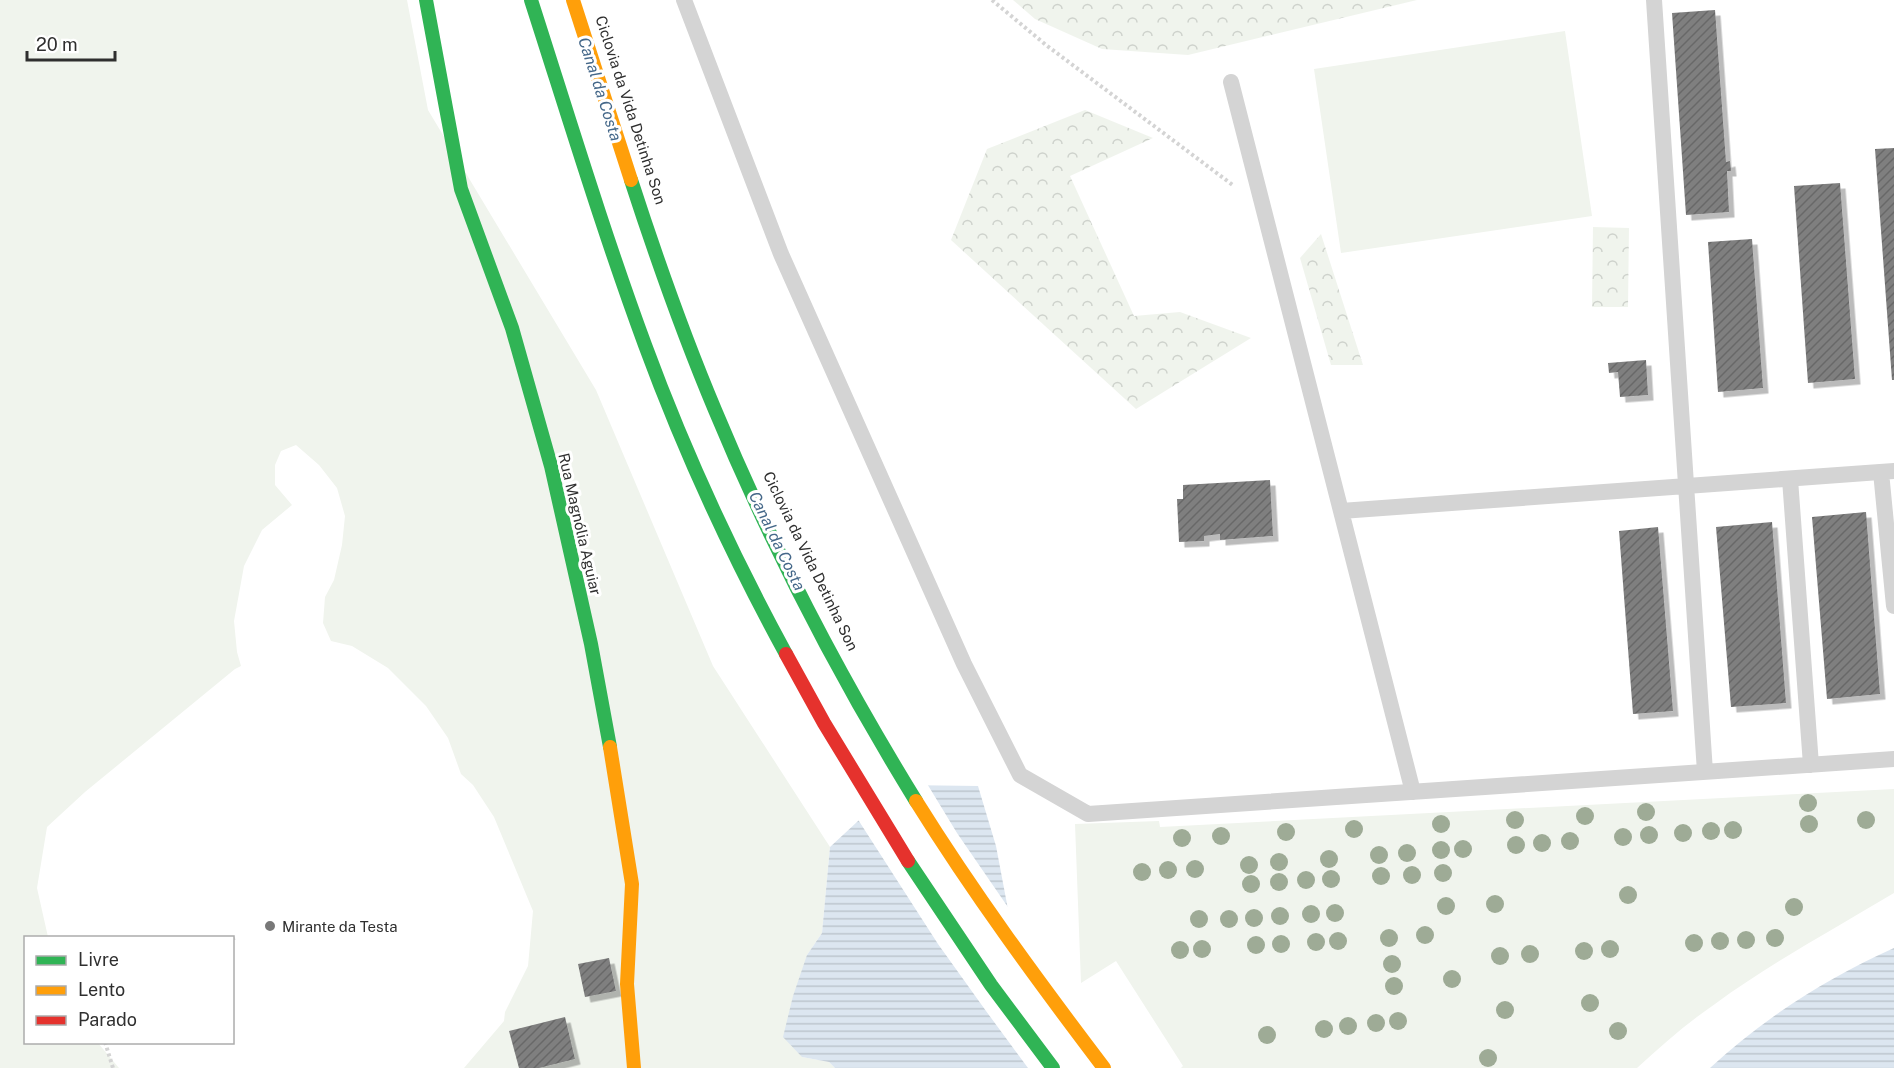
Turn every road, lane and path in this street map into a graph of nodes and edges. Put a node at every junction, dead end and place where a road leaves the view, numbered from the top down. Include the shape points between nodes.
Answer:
1 (426, 0) edge
2 (531, 0) edge
3 (573, 0) edge
4 (684, 0) edge
5 (992, 0) edge
6 (1654, 0) edge
7 (1231, 82) dead end
8 (1263, 209) junction
9 (1888, 472) edge
10 (1790, 479) junction
11 (1686, 487) junction
12 (1341, 511) junction
13 (1894, 606) edge
14 (1894, 759) edge
15 (1811, 765) junction
16 (1705, 772) junction
17 (1413, 792) junction
18 (106, 1044) edge
19 (113, 1068) edge
20 (634, 1068) edge
21 (1053, 1068) edge
22 (1104, 1068) edge

1 - 20 main road, Rua Magnólia Aguiar via 461,189 512,328 550,466 591,644 632,884 627,984
2 - 21 main road via 592,195 647,350 747,577 824,723 878,814 955,932
3 - 22 main road via 630,183 681,325 715,411 783,559 858,703 942,842 1034,976
4 - 17 lane via 781,254 959,653 1020,775 1088,814
5 - 8 path
6 - 11 lane
7 - 8 lane
8 - 12 lane
9 - 10 lane
9 - 13 lane
10 - 11 lane
10 - 15 lane
11 - 12 lane
11 - 16 lane
12 - 17 lane
14 - 15 lane
15 - 16 lane
16 - 17 lane
18 - 19 path

